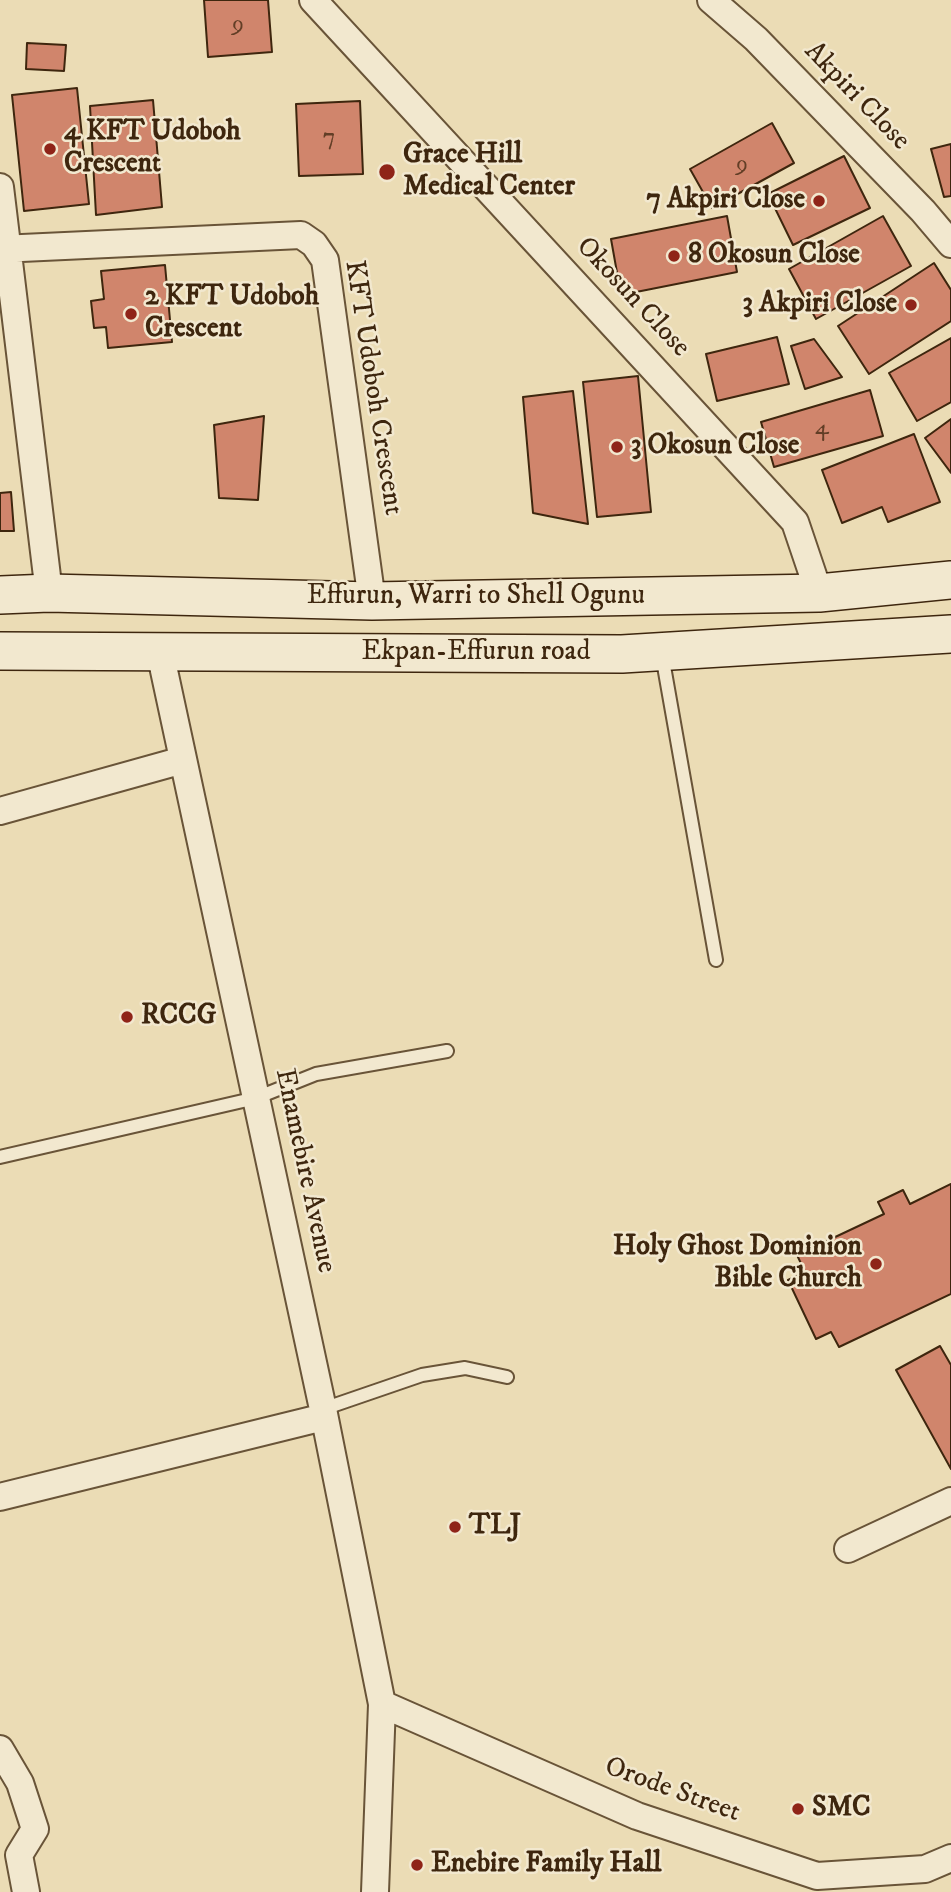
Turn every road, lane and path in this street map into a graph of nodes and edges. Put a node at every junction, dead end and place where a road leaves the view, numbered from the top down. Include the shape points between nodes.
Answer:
1 (313, 0) edge
2 (711, 0) edge
3 (0, 187) edge
4 (951, 244) edge
5 (3, 249) edge
6 (951, 580) edge
7 (49, 593) junction
8 (819, 593) junction
9 (0, 595) edge
10 (372, 601) junction
11 (951, 634) edge
12 (0, 651) edge
13 (160, 652) junction
14 (661, 652) junction
15 (183, 760) junction
16 (0, 810) edge
17 (716, 960) dead end
18 (447, 1051) dead end
19 (256, 1098) junction
20 (0, 1157) edge
21 (507, 1377) dead end
22 (323, 1413) junction
23 (0, 1497) edge
24 (951, 1500) edge
25 (848, 1549) dead end
26 (382, 1704) junction
27 (0, 1749) edge
28 (951, 1858) edge
29 (10, 1859) edge
30 (818, 1884) edge
31 (26, 1892) edge
32 (375, 1892) edge

1 - 8 street, Okosun Close via 794,522
2 - 4 street, Akpiri Close via 756,39
3 - 5 street
5 - 7 street
5 - 10 street, KFT Udoboh Crescent via 301,235 314,244 325,260
6 - 8 main road, Effurun, Warri to Shell Ogunu
7 - 9 main road, Effurun, Warri to Shell Ogunu
7 - 10 main road, Effurun, Warri to Shell Ogunu
8 - 10 main road, Effurun, Warri to Shell Ogunu
11 - 14 main road, Ekpan-Effurun road
12 - 13 main road, Ekpan-Effurun road
13 - 14 main road, Ekpan-Effurun road
13 - 15 street, Enamebire Avenue
14 - 17 lane
15 - 16 street
15 - 19 street, Enamebire Avenue
18 - 19 lane via 316,1074
19 - 20 lane
19 - 22 street, Enamebire Avenue
21 - 22 lane via 465,1368 422,1375
22 - 23 street
22 - 26 street, Enamebire Avenue
24 - 25 street
26 - 30 street, Orode Street via 637,1816
26 - 32 street, Enamebire Avenue
27 - 29 street via 20,1783 35,1829
28 - 30 street, Orode Street via 925,1869
29 - 31 street

